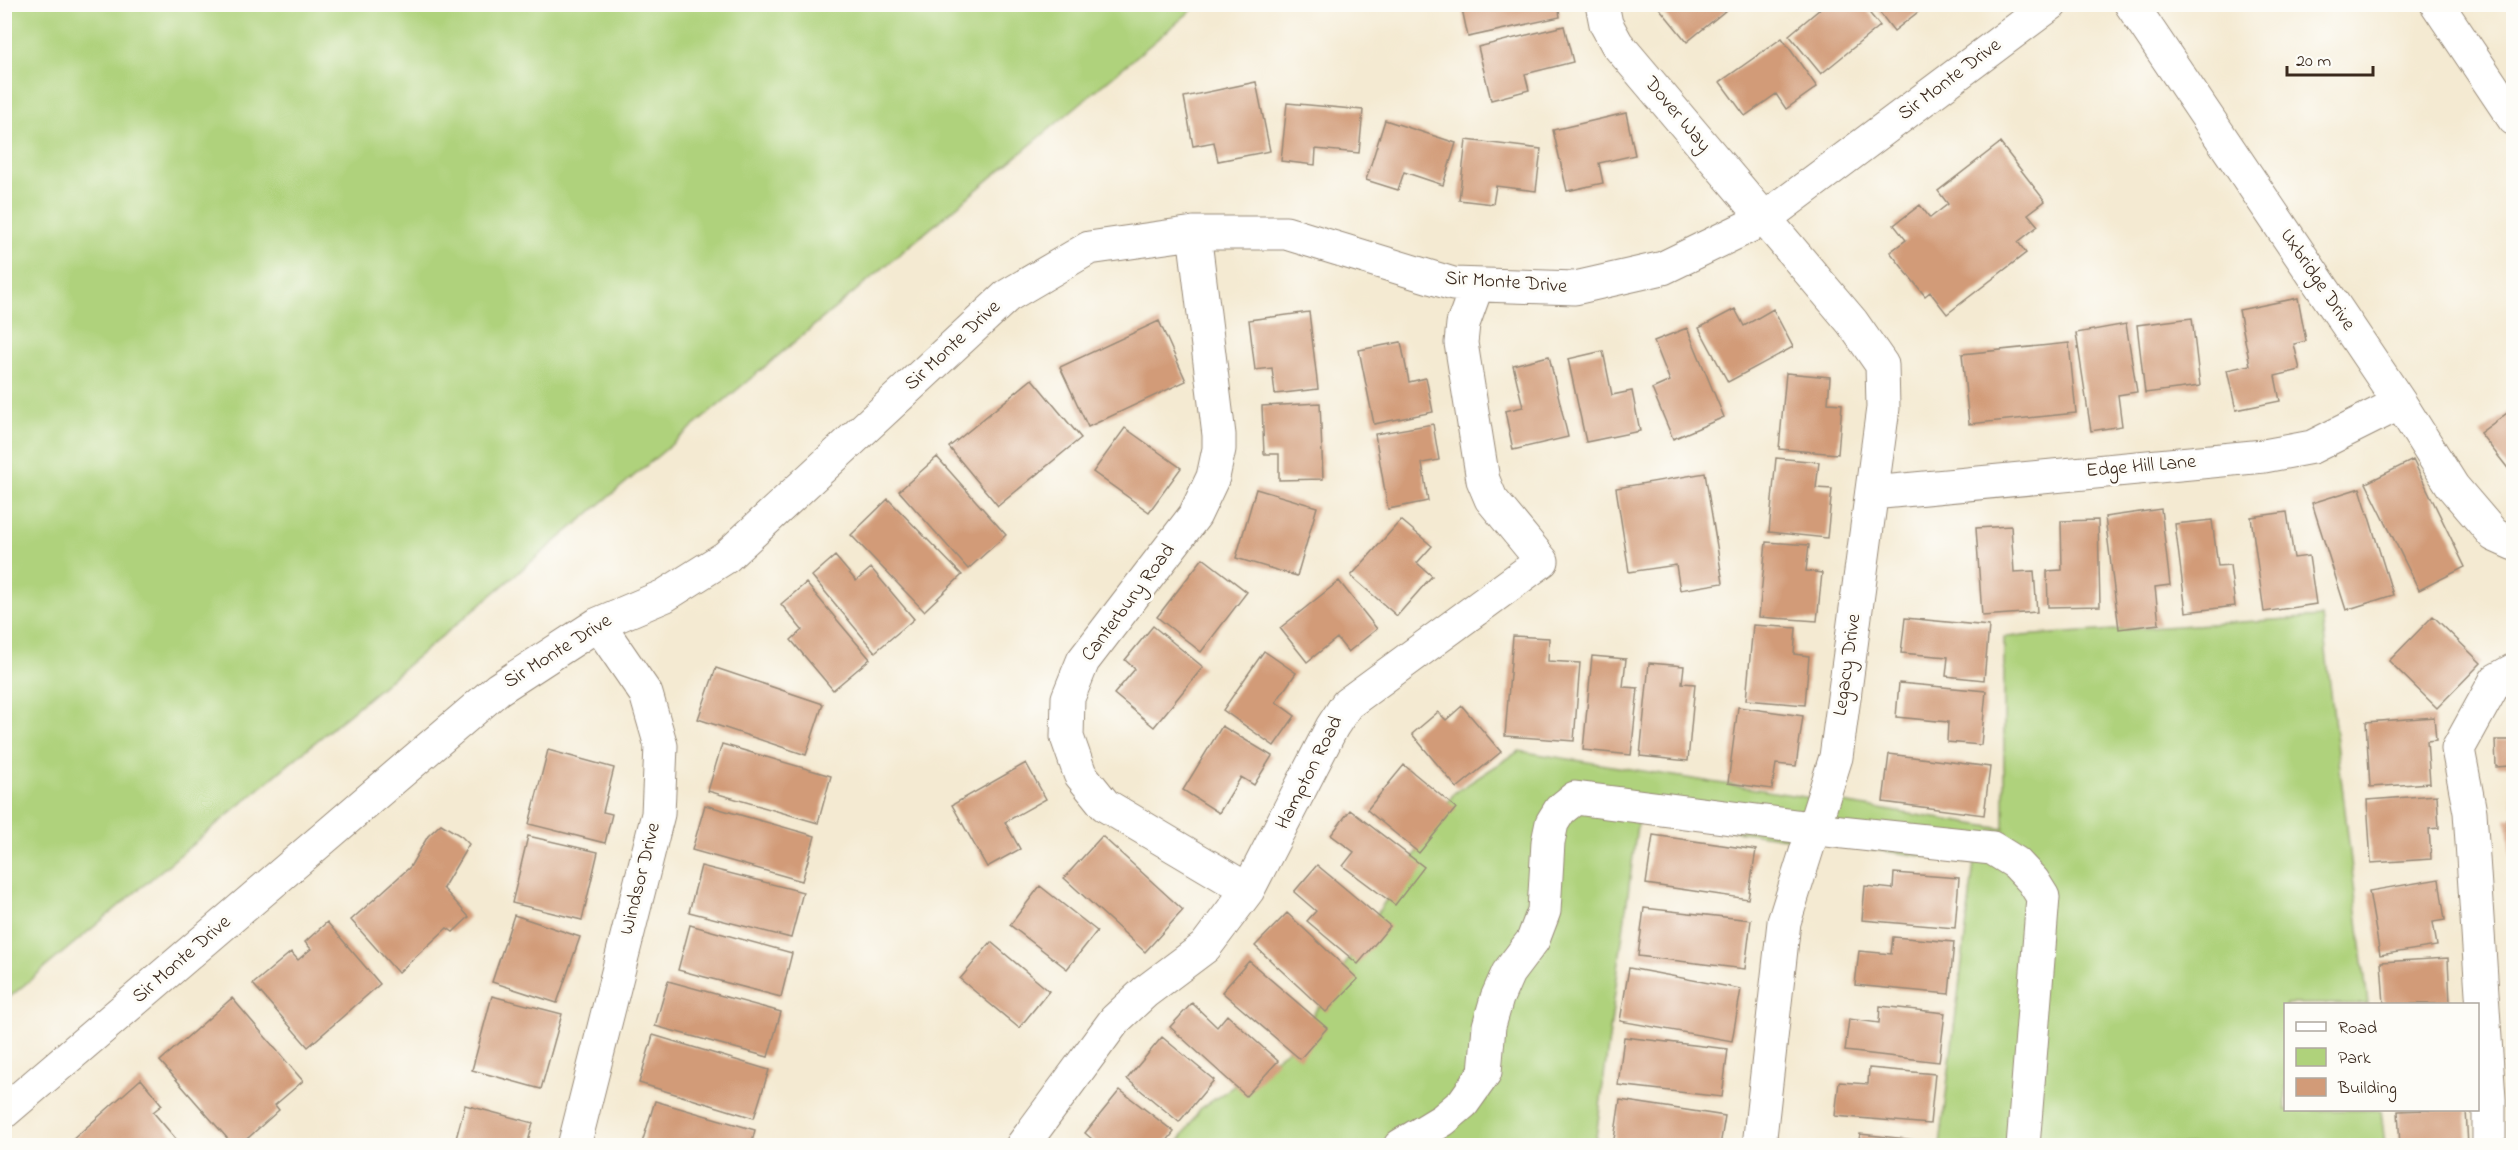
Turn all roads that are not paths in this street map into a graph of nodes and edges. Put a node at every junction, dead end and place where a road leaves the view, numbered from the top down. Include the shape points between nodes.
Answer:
1 (1602, 4) edge
2 (2051, 4) edge
3 (2131, 4) edge
4 (2437, 4) edge
5 (2514, 119) edge
6 (1764, 219) junction
7 (1194, 233) junction
8 (1477, 285) junction
9 (2400, 404) junction
10 (1872, 493) junction
11 (2514, 544) edge
12 (598, 624) junction
13 (2514, 670) edge
14 (1813, 828) junction
15 (1248, 890) junction
16 (4, 1112) edge
17 (574, 1146) edge
18 (1022, 1146) edge
19 (1400, 1146) edge
20 (1759, 1146) edge
21 (2023, 1146) edge
22 (2489, 1146) edge

1 - 6 street, Dover Way via 1613,38
2 - 6 street, Sir Monte Drive
3 - 9 street, Uxbridge Drive
4 - 5 street
6 - 8 street, Sir Monte Drive via 1664,268 1575,288
6 - 10 street, Legacy Drive via 1852,322 1882,365 1883,408
7 - 8 street, Sir Monte Drive via 1286,233 1453,284
7 - 12 street, Sir Monte Drive via 1089,248 1007,296 726,557 664,596
7 - 15 street, Canterbury Road via 1218,421 1217,464 1209,491 1195,515 1083,661 1068,698 1067,737 1080,774 1105,805
8 - 15 street, Hampton Road via 1463,324 1461,344 1483,480 1491,499 1542,561 1347,704
9 - 10 street, Edge Hill Lane via 2312,447 2264,456
9 - 11 street, Uxbridge Drive via 2453,487 2494,535
10 - 14 street, Legacy Drive via 1836,757
12 - 16 street, Sir Monte Drive via 498,689
12 - 17 street, Windsor Drive via 646,694 661,758 658,814
13 - 22 street via 2496,680 2458,749 2470,812
14 - 19 street via 1575,798 1552,823 1544,911 1533,940 1508,973 1497,998 1489,1026 1485,1072 1463,1103
14 - 20 street, Legacy Drive via 1784,922
14 - 21 street via 1992,848 2016,863 2033,881 2043,897
15 - 18 street, Hampton Road via 1206,947 1114,1020

